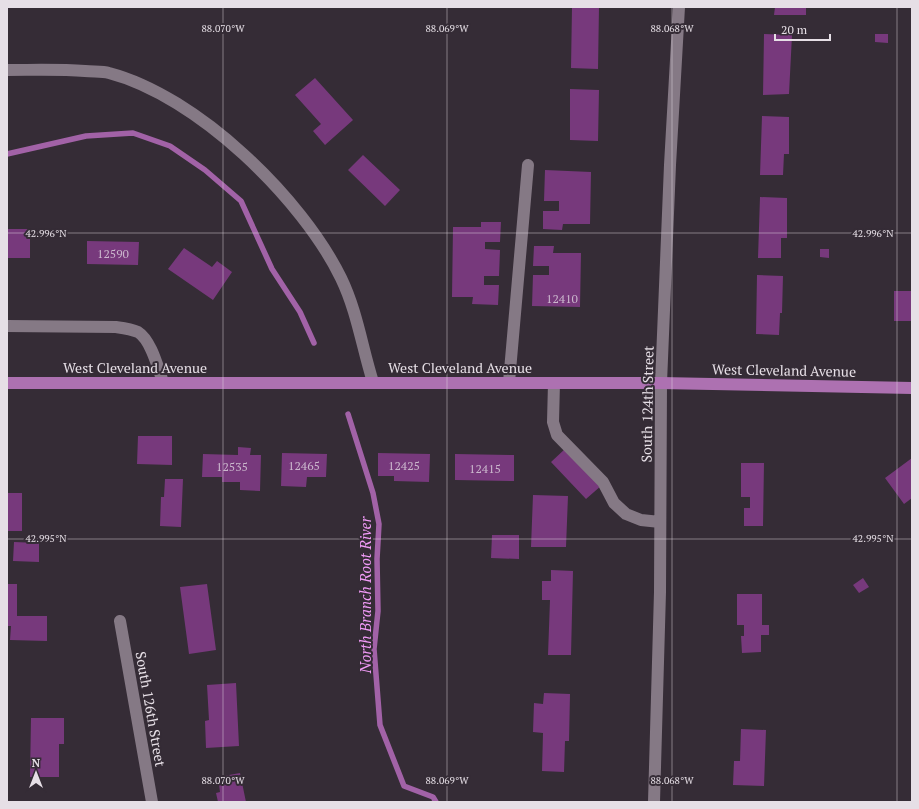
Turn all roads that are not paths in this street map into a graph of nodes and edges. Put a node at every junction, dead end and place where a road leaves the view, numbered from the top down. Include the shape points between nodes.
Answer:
1 (679, 7) edge
2 (7, 70) edge
3 (528, 165) dead end
4 (7, 326) edge
5 (163, 382) junction
6 (373, 382) junction
7 (509, 382) junction
8 (7, 383) edge
9 (554, 383) junction
10 (661, 383) junction
11 (912, 388) edge
12 (660, 522) junction
13 (120, 621) dead end
14 (152, 802) edge
15 (654, 802) edge

1 - 10 street, South 124th Street
2 - 6 street via 108,73 145,86 201,119 248,158 284,195 310,229 340,277 360,332
3 - 7 street
4 - 5 street via 116,327 131,330 143,337 154,354
5 - 6 main road, West Cleveland Avenue
5 - 8 main road, West Cleveland Avenue
6 - 7 main road, West Cleveland Avenue
7 - 9 main road, West Cleveland Avenue
9 - 10 main road, West Cleveland Avenue
9 - 12 street via 553,422 558,435 603,482 614,503 626,514 641,520
10 - 11 main road, West Cleveland Avenue
10 - 12 street, South 124th Street
12 - 15 street, South 124th Street
13 - 14 street, South 126th Street

